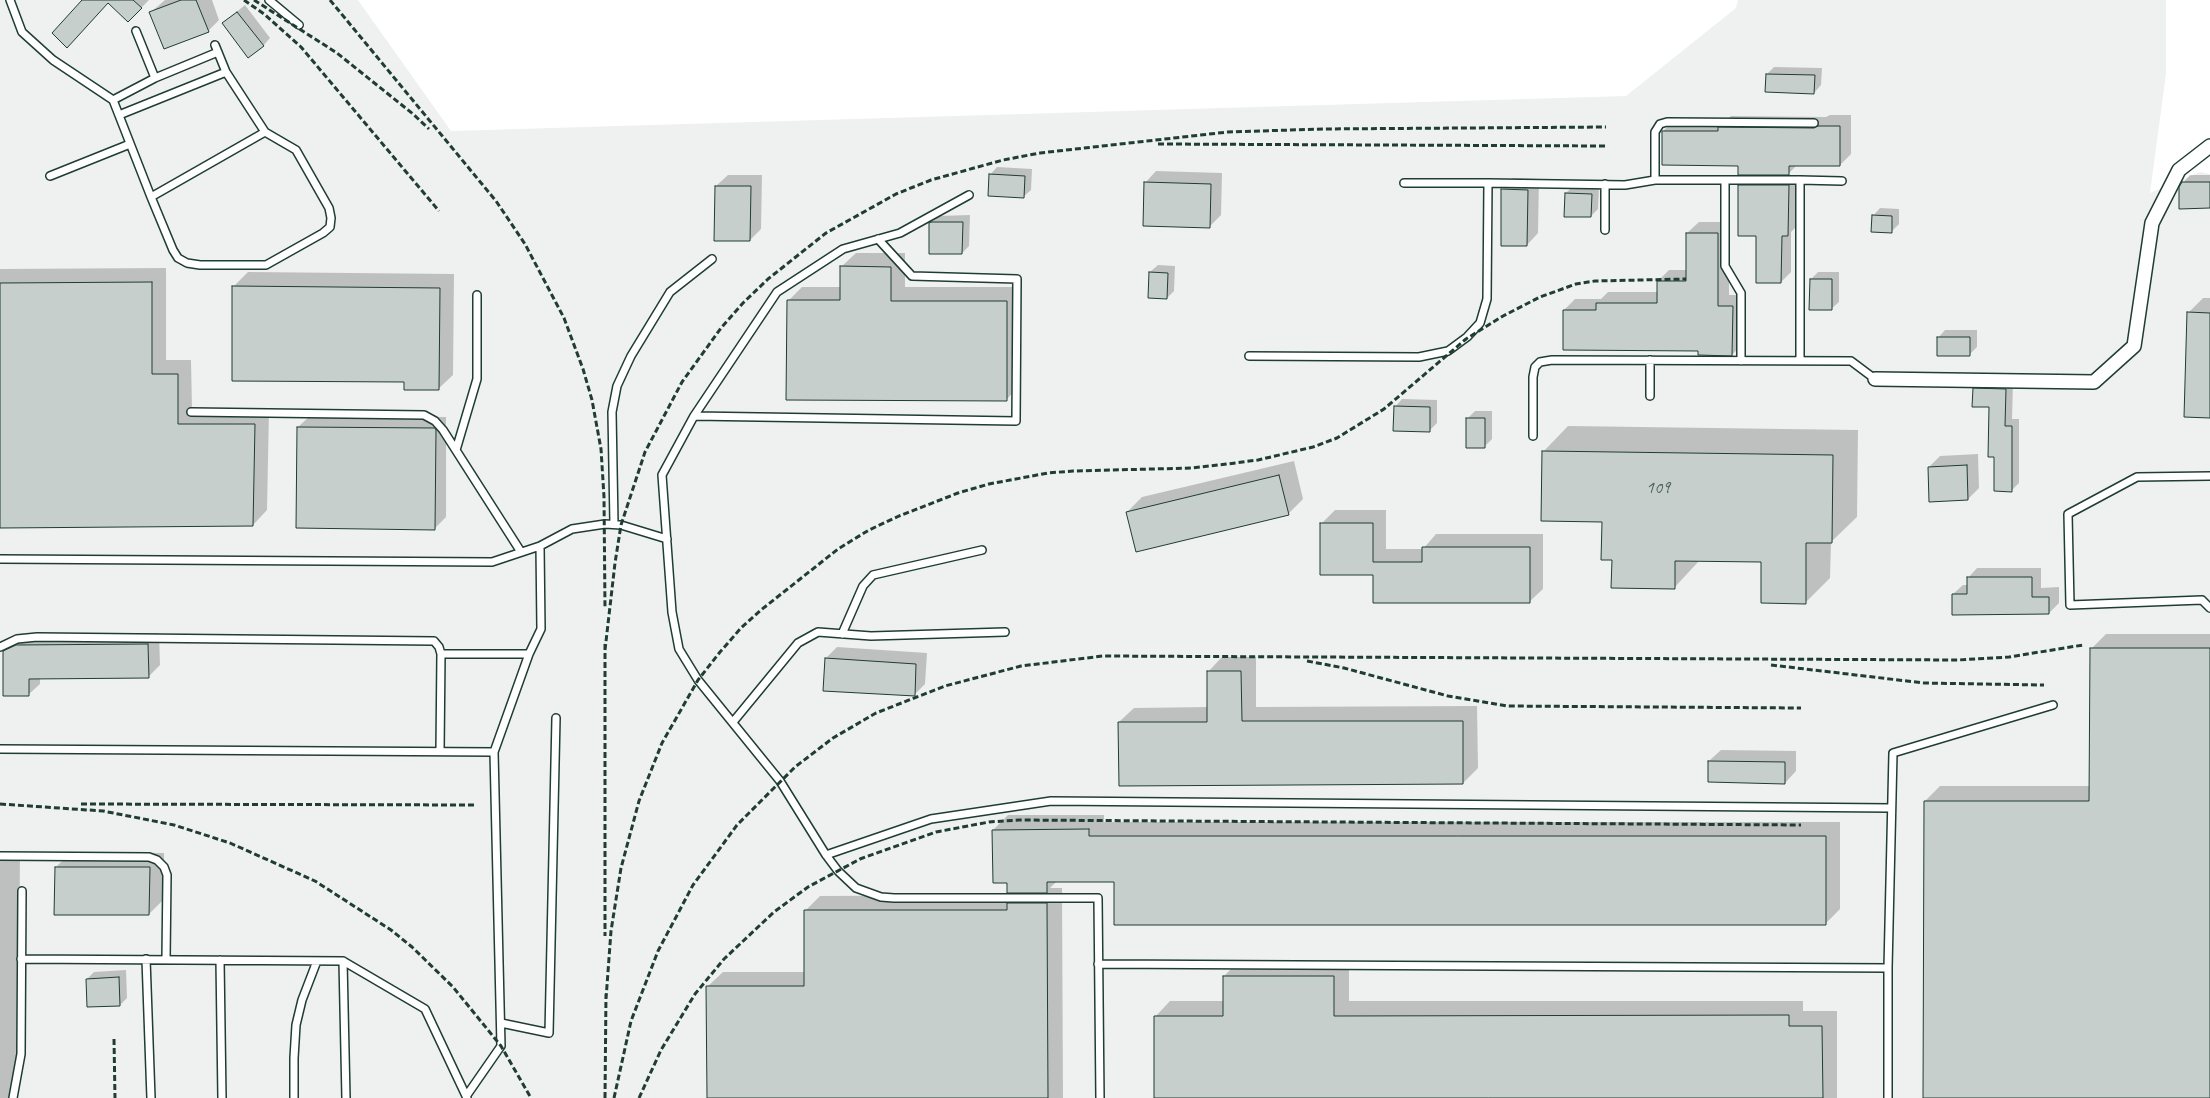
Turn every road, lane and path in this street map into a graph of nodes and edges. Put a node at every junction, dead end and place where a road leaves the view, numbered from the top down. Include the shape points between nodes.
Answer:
1 (10, 0) edge
2 (269, 0) edge
3 (300, 25) dead end
4 (136, 31) dead end
5 (215, 45) dead end
6 (218, 52) junction
7 (226, 72) junction
8 (154, 78) junction
9 (112, 100) junction
10 (119, 115) junction
11 (1814, 123) dead end
12 (265, 132) junction
13 (130, 144) junction
14 (2210, 146) edge
15 (50, 176) dead end
16 (1655, 180) junction
17 (1725, 180) junction
18 (1800, 180) junction
19 (1842, 181) dead end
20 (1404, 183) dead end
21 (1488, 183) junction
22 (1605, 184) junction
23 (968, 195) dead end
24 (151, 197) junction
25 (1605, 230) dead end
26 (878, 239) junction
27 (712, 259) dead end
28 (477, 295) dead end
29 (1249, 356) dead end
30 (1650, 360) junction
31 (1741, 361) junction
32 (1800, 361) junction
33 (1875, 379) joint
34 (1650, 396) dead end
35 (191, 412) dead end
36 (694, 416) junction
37 (1533, 436) dead end
38 (456, 450) junction
39 (2210, 476) edge
40 (614, 524) junction
41 (667, 538) junction
42 (540, 546) junction
43 (982, 550) dead end
44 (521, 552) junction
45 (0, 559) edge
46 (2210, 608) edge
47 (1005, 632) dead end
48 (842, 634) junction
49 (0, 647) edge
50 (441, 654) junction
51 (529, 654) junction
52 (2053, 705) dead end
53 (556, 718) dead end
54 (733, 722) junction
55 (0, 749) edge
56 (440, 751) junction
57 (494, 752) junction
58 (1891, 808) junction
59 (826, 855) junction
60 (0, 856) edge
61 (22, 891) dead end
62 (21, 959) junction
63 (146, 960) junction
64 (166, 960) junction
65 (220, 960) junction
66 (317, 961) junction
67 (343, 961) junction
68 (1098, 964) junction
69 (1888, 968) junction
70 (500, 1023) junction
71 (467, 1096) edge
72 (13, 1098) edge
73 (151, 1098) edge
74 (222, 1098) edge
75 (294, 1098) edge
76 (346, 1098) edge
77 (1100, 1098) edge
78 (1888, 1098) edge

1 - 9 lane via 22,32 53,60
2 - 3 lane
4 - 8 lane
5 - 6 lane
6 - 7 lane
6 - 8 lane
7 - 10 lane
7 - 12 lane
8 - 9 lane
9 - 10 lane
10 - 13 lane
11 - 16 lane via 1660,124 1655,132
12 - 24 lane
12 - 24 lane via 296,150 329,208 330,227 323,233 266,265 187,263 178,258
13 - 15 lane
13 - 24 lane
14 - 33 street via 2179,170 2152,223 2134,346 2094,382
16 - 17 lane
16 - 22 lane via 1624,185
17 - 18 lane
17 - 31 lane via 1725,266 1741,293
18 - 19 lane
18 - 32 lane
20 - 21 lane
21 - 22 lane
21 - 29 lane via 1487,299 1480,323 1448,351 1419,357
22 - 25 lane
23 - 26 lane via 900,233
26 - 36 lane via 843,249 777,292
26 - 36 lane via 912,276 1017,279 1016,421
27 - 40 lane via 670,292 631,356 617,386 612,412
28 - 38 lane via 477,379
30 - 31 lane
30 - 34 lane
30 - 37 lane via 1540,362 1535,367 1533,377
31 - 32 lane
32 - 33 lane via 1851,361
35 - 38 lane via 424,414 435,421
36 - 41 lane via 662,475
38 - 44 lane
39 - 46 lane via 2137,477 2068,514 2070,605 2202,600
40 - 41 lane
40 - 42 lane via 572,529
41 - 54 lane via 672,612 679,649 698,680
42 - 44 lane
42 - 51 lane via 541,629
43 - 48 lane via 872,575 863,586
44 - 45 lane via 492,562
47 - 48 lane via 871,636
48 - 54 lane via 818,632 798,643
49 - 50 lane via 17,639 37,637 426,640 434,641
50 - 51 lane
50 - 56 lane
51 - 57 lane
52 - 58 lane via 1893,753
53 - 70 lane via 549,1033
54 - 59 lane via 780,780
55 - 56 lane
56 - 57 lane
57 - 70 lane
58 - 59 lane via 1052,801 931,819
58 - 69 lane
59 - 68 lane via 856,888 881,897 1098,898
60 - 64 lane via 149,857 157,860 164,867 166,875
61 - 62 lane
62 - 63 lane
62 - 72 lane via 21,1054
63 - 64 lane
63 - 73 lane
64 - 65 lane
65 - 66 lane
65 - 74 lane
66 - 67 lane
66 - 75 lane via 302,1000 296,1025
67 - 71 lane via 425,1009
67 - 76 lane
68 - 69 lane
68 - 77 lane
69 - 78 lane
70 - 71 lane via 501,1046

